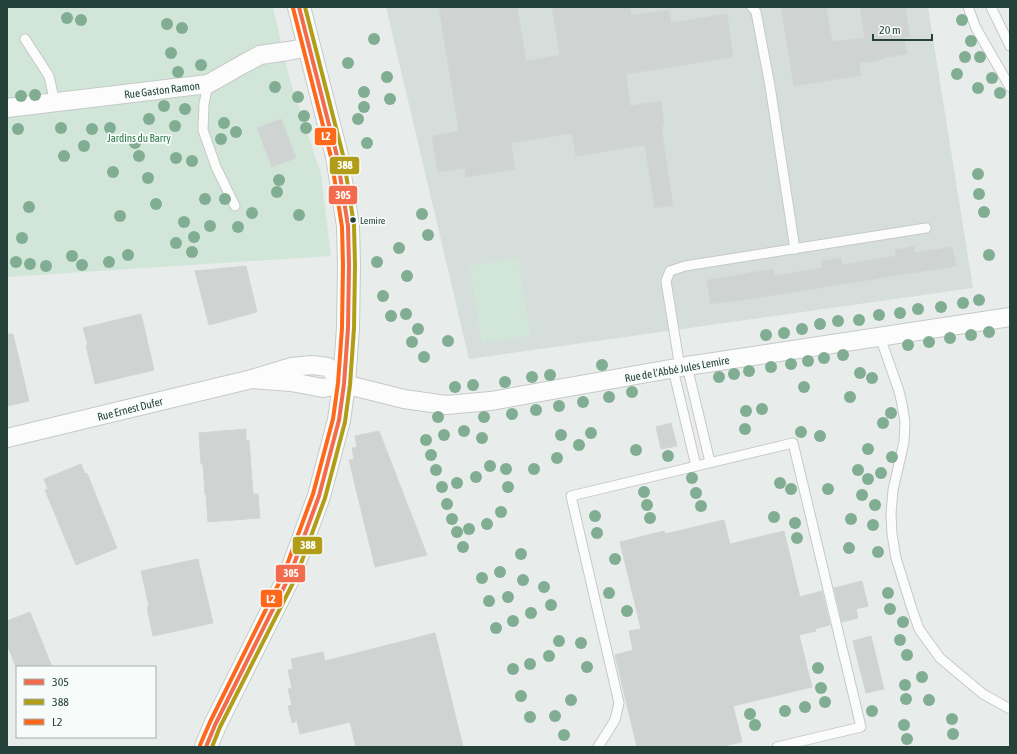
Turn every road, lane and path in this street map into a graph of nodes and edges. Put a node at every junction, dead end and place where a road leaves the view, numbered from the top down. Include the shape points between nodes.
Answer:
1 (299, 7) edge
2 (752, 7) edge
3 (968, 7) edge
4 (991, 7) edge
5 (25, 39) dead end
6 (1010, 46) edge
7 (309, 47) junction
8 (208, 84) junction
9 (1010, 87) edge
10 (55, 103) junction
11 (7, 108) edge
12 (235, 206) dead end
13 (926, 228) dead end
14 (795, 248) junction
15 (1010, 317) edge
16 (880, 337) junction
17 (680, 368) junction
18 (344, 384) junction
19 (7, 438) edge
20 (710, 462) junction
21 (696, 466) junction
22 (1010, 709) edge
23 (206, 747) edge
24 (598, 747) edge
25 (777, 747) edge

1 - 7 street
2 - 14 lane via 756,12 768,79
3 - 9 lane via 976,28
4 - 6 lane
5 - 10 lane via 48,76
7 - 8 street, Rue Gaston Ramon via 260,55
7 - 18 street via 337,156 348,226 348,328
8 - 10 street, Rue Gaston Ramon
8 - 12 lane via 203,130 216,167
10 - 11 street, Rue Gaston Ramon
13 - 14 lane
14 - 17 lane via 685,266 670,271 666,281
15 - 16 street, Rue de l'Abbé Jules Lemire
16 - 17 street, Rue de l'Abbé Jules Lemire
16 - 22 lane via 899,391 905,422 904,442 893,490 891,527 896,558 912,609 919,629 940,658 984,694
17 - 18 street, Rue de l'Abbé Jules Lemire via 491,401 446,405 404,399
17 - 20 lane
17 - 21 lane
18 - 19 street, Rue Ernest Dufer via 328,367 291,367 252,379
18 - 23 street via 339,420 320,496 290,575
20 - 21 lane
20 - 25 lane via 793,443 858,711 861,727
21 - 24 lane via 571,496 619,703 616,720

